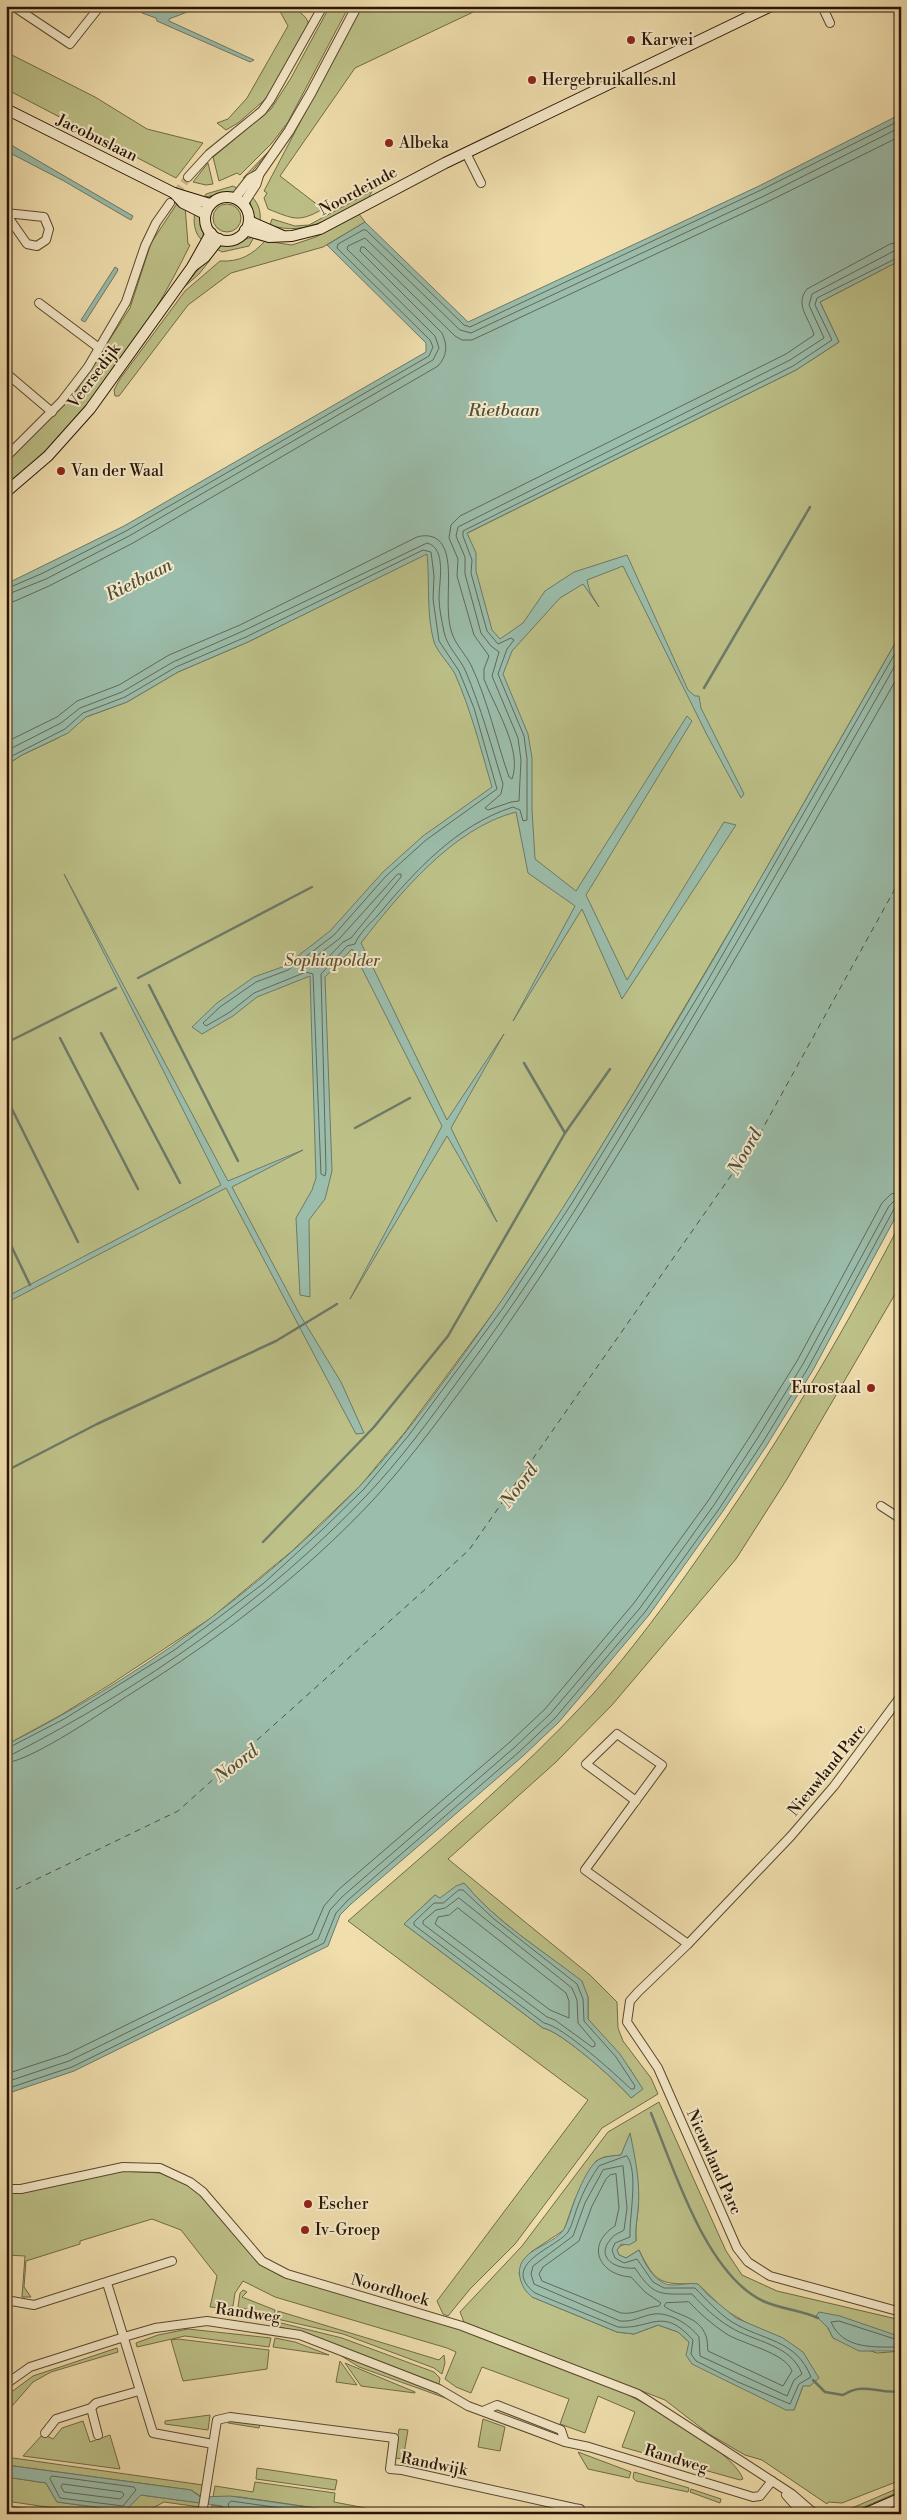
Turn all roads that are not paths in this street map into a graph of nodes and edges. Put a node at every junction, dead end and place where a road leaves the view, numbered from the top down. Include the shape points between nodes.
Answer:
1 (13, 6) edge
2 (100, 6) edge
3 (323, 6) edge
4 (357, 6) edge
5 (771, 6) edge
6 (822, 6) edge
7 (830, 23) dead end
8 (6, 109) edge
9 (466, 153) junction
10 (188, 177) tunnel mouth
11 (481, 184) dead end
12 (174, 193) junction
13 (239, 201) junction
14 (170, 203) tunnel mouth
15 (210, 204) junction
16 (6, 213) edge
17 (206, 214) junction
18 (247, 226) junction
19 (215, 236) junction
20 (38, 303) dead end
21 (99, 348) junction
22 (6, 373) edge
23 (52, 412) junction
24 (6, 458) edge
25 (6, 492) edge
26 (880, 1506) dead end
27 (901, 1519) edge
28 (901, 1696) edge
29 (636, 1801) junction
30 (688, 1944) junction
31 (6, 2189) edge
32 (172, 2261) dead end
33 (107, 2284) junction
34 (6, 2300) edge
35 (901, 2312) edge
36 (124, 2337) junction
37 (6, 2384) edge
38 (140, 2391) junction
39 (91, 2408) junction
40 (45, 2432) dead end
41 (98, 2436) dead end
42 (213, 2444) junction
43 (772, 2481) junction
44 (901, 2498) edge
45 (203, 2510) edge
46 (10, 2512) edge
47 (32, 2514) edge
48 (580, 2514) edge
49 (803, 2514) edge
50 (815, 2514) edge
51 (864, 2514) edge

1 - 2 street via 70,44
3 - 10 street via 262,111 209,154
4 - 13 street via 307,100 259,174 250,179
5 - 9 main road, Noordeinde
6 - 7 street
8 - 12 main road, Jacobuslaan
9 - 11 street
9 - 18 main road, Noordeinde via 320,228 292,236 269,237
12 - 15 main road, Jacobuslaan
12 - 17 main road, Jacobuslaan via 183,202
13 - 15 main road via 222,197
13 - 18 main road via 248,212
14 - 21 street via 145,246 126,302
15 - 17 main road
16 - 16 street via 27,244 37,246 46,240 49,229 44,217
17 - 19 main road via 206,224
18 - 19 main road via 234,240
19 - 25 main road, Veersedijk via 90,409 48,456
20 - 21 street
21 - 23 street via 73,389
22 - 23 street
23 - 24 street
26 - 27 street
28 - 30 street, Nieuwland Parc via 816,1808
29 - 29 street via 662,1766 617,1734 586,1764
29 - 30 street via 586,1870
30 - 35 street, Nieuwland Parc via 630,2001 627,2022 658,2068 737,2248 748,2262 770,2276
31 - 43 street, Noordhoek via 123,2167 160,2168 176,2174 203,2192 262,2261 287,2274 462,2326 638,2394
32 - 33 street
33 - 34 street via 34,2305
33 - 36 street
36 - 37 street, Randweg via 30,2367
36 - 38 street
36 - 43 street, Randweg via 155,2328 207,2321 300,2335 440,2389 483,2411 497,2405 561,2430 565,2442 752,2497 760,2496
38 - 39 street
38 - 42 street via 153,2433
39 - 40 street via 56,2419
39 - 41 street
42 - 45 street, Randwijk
42 - 48 street, Randwijk via 217,2420 230,2417 394,2438 390,2469 580,2509
43 - 49 street, Noordhoek
43 - 50 street, Noordhoek
44 - 51 main road
46 - 47 street

